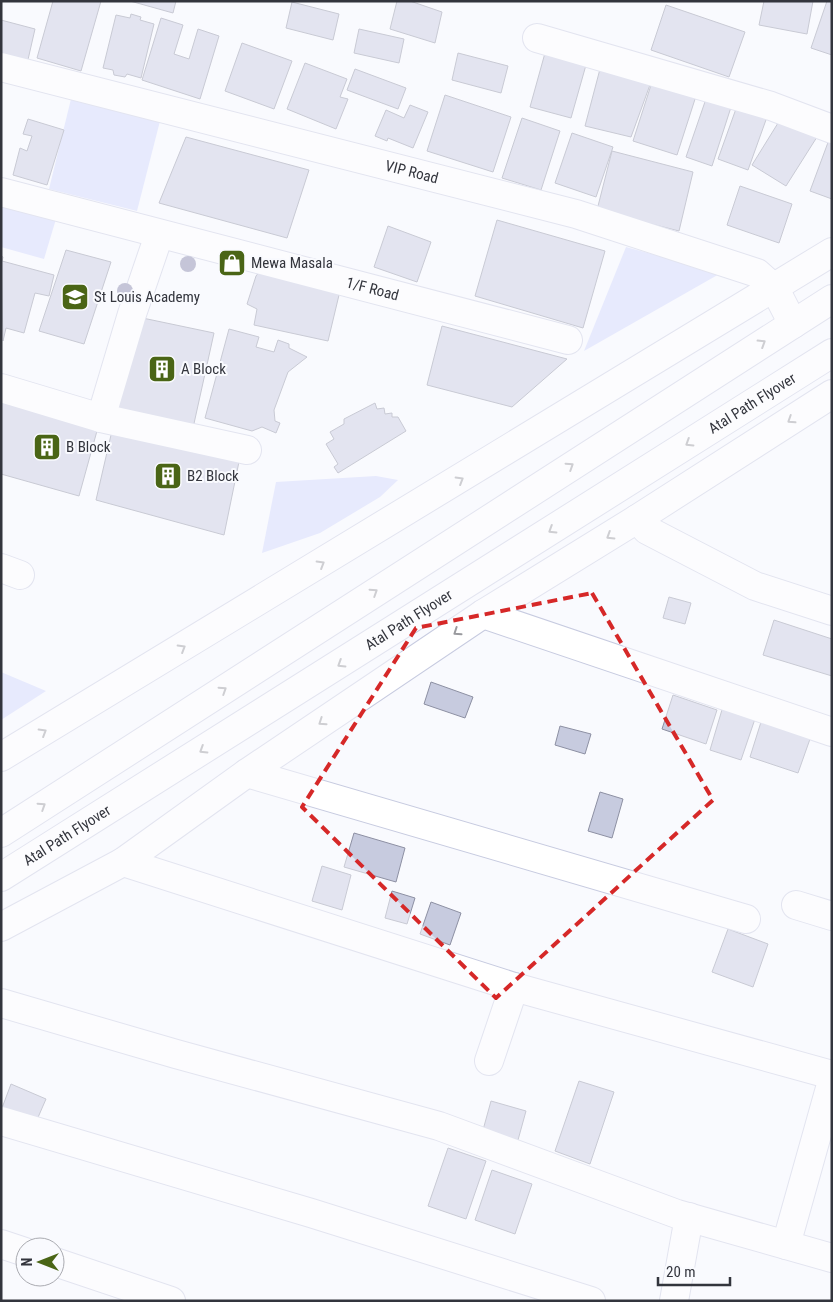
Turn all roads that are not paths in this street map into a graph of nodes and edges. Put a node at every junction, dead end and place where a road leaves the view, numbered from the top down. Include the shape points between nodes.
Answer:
1 (537, 38) dead end
2 (1, 66) edge
3 (832, 130) edge
4 (1, 192) edge
5 (159, 235) junction
6 (832, 252) edge
7 (775, 289) junction
8 (832, 299) edge
9 (793, 324) junction
10 (568, 340) dead end
11 (827, 363) edge
12 (1, 388) edge
13 (832, 394) edge
14 (101, 418) junction
15 (247, 450) dead end
16 (637, 520) junction
17 (832, 611) edge
18 (483, 614) junction
19 (832, 732) edge
20 (1, 757) edge
21 (247, 773) junction
22 (1, 833) edge
23 (123, 862) junction
24 (1, 877) edge
25 (796, 905) dead end
26 (832, 916) edge
27 (746, 919) dead end
28 (1, 926) edge
29 (514, 987) junction
30 (1, 1002) edge
31 (489, 1061) dead end
32 (832, 1075) edge
33 (832, 1080) edge
34 (1, 1121) edge
35 (689, 1217) junction
36 (1, 1244) edge
37 (786, 1245) junction
38 (15, 1249) edge
39 (832, 1258) edge
40 (65, 1265) edge
41 (171, 1301) edge
42 (591, 1301) edge
43 (674, 1301) edge

1 - 3 street via 771,106
2 - 7 street, VIP Road via 576,214 758,273
4 - 5 street, 1/F Road
5 - 10 street, 1/F Road
5 - 14 street
6 - 7 street
7 - 9 street, VIP Road
20 -> 7 street
8 - 9 street
22 -> 9 street
11 -> 24 street, Atal Path Flyover
12 - 14 street
13 -> 16 street
14 - 15 street
16 - 17 street via 647,530 756,586
16 -> 18 street
18 - 19 street
18 -> 21 street
21 - 23 street
21 - 27 street
23 - 28 street
23 - 29 street
25 - 26 street
29 - 31 street
29 - 32 street
30 - 35 street via 439,1126
33 - 37 street
34 - 42 street
35 - 37 street
35 - 43 street
36 - 38 street
37 - 39 street
40 - 41 street

